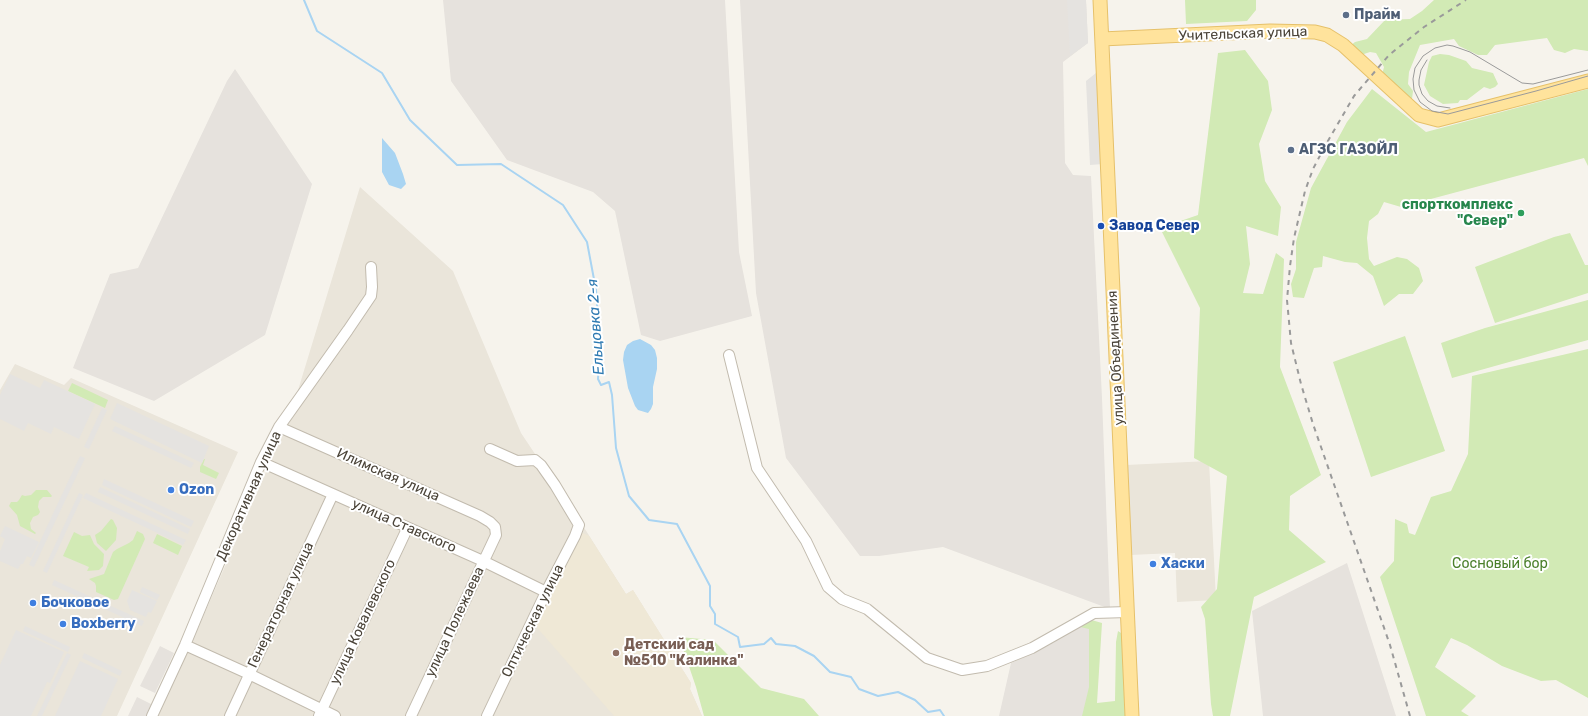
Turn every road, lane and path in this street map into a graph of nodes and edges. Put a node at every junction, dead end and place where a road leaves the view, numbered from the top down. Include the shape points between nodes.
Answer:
1 (1100, 0) edge
2 (1102, 39) junction
3 (1588, 81) edge
4 (371, 267) dead end
5 (729, 355) dead end
6 (279, 427) junction
7 (490, 449) dead end
8 (261, 462) junction
9 (333, 494) junction
10 (495, 527) joint
11 (407, 529) junction
12 (483, 561) junction
13 (546, 592) junction
14 (1128, 612) junction
15 (185, 645) junction
16 (249, 674) junction
17 (320, 713) edge
18 (152, 716) edge
19 (230, 716) edge
20 (335, 716) edge
21 (411, 716) edge
22 (487, 716) edge
23 (1132, 716) edge

1 - 2 main road, улица Объединения
2 - 3 main road, Учительская улица via 1257,31 1315,32 1343,45 1419,115 1438,120
2 - 14 main road, улица Объединения
4 - 6 street, Декоративная улица via 371,296
5 - 14 street via 757,468 806,541 828,587 842,599 867,609 927,658 962,670 987,666 1032,648 1094,613
6 - 8 street, Декоративная улица
6 - 10 street, Илимская улица via 480,516
7 - 13 street, Оптическая улица via 517,461 535,460 541,465 579,525 576,536
8 - 9 street, улица Ставского
8 - 15 street, Декоративная улица
9 - 11 street, улица Ставского
9 - 16 street, Генераторная улица
10 - 12 street, улица Полежаева via 496,535
11 - 12 street, улица Ставского
11 - 17 street, улица Ковалевского
12 - 13 street, улица Ставского
12 - 21 street, улица Полежаева
13 - 22 street, Оптическая улица
14 - 23 main road, улица Объединения
15 - 16 street
15 - 18 street, Декоративная улица
16 - 17 street
16 - 19 street, Генераторная улица
17 - 20 street

